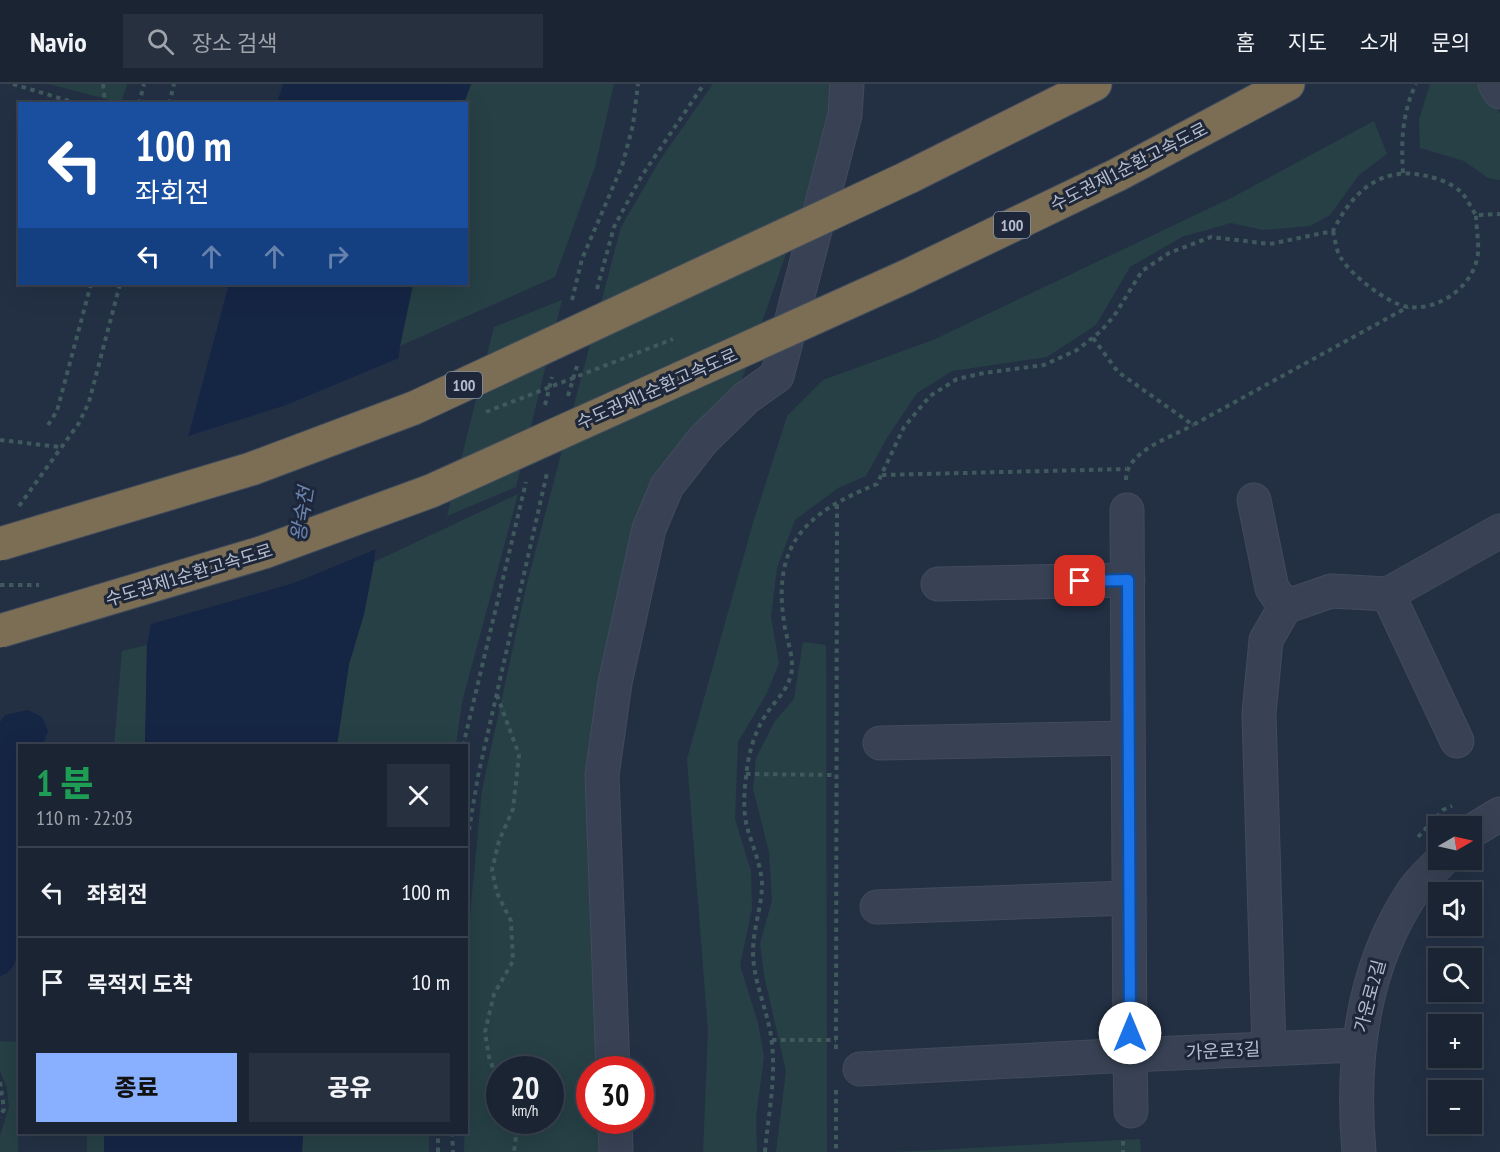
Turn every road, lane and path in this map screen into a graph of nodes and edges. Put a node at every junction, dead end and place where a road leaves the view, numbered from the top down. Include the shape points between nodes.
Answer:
1 (13, 84) edge
2 (103, 84) edge
3 (144, 84) edge
4 (174, 84) edge
5 (848, 84) edge
6 (1095, 84) edge
7 (1288, 84) edge
8 (1416, 84) edge
9 (1495, 84) edge
10 (1500, 92) edge
11 (72, 102) edge
12 (105, 102) edge
13 (140, 102) edge
14 (170, 102) edge
15 (1403, 173) junction
16 (1500, 214) edge
17 (1476, 215) junction
18 (1333, 231) junction
19 (91, 285) edge
20 (120, 285) edge
21 (1408, 307) junction
22 (1093, 338) junction
23 (673, 339) dead end
24 (481, 414) dead end
25 (48, 425) dead end
26 (1193, 425) junction
27 (0, 440) edge
28 (60, 447) junction
29 (1126, 470) junction
30 (882, 475) junction
31 (1254, 500) dead end
32 (837, 501) junction
33 (1127, 510) joint
34 (13, 514) dead end
35 (1500, 531) edge
36 (0, 544) edge
37 (1128, 580) junction
38 (938, 584) dead end
39 (0, 585) edge
40 (47, 585) dead end
41 (1388, 594) junction
42 (1285, 608) junction
43 (0, 632) edge
44 (497, 694) dead end
45 (1128, 738) junction
46 (1457, 741) dead end
47 (880, 743) dead end
48 (746, 774) junction
49 (836, 774) junction
50 (1500, 814) edge
51 (1482, 825) edge
52 (1433, 870) edge
53 (1129, 898) junction
54 (877, 907) dead end
55 (772, 1040) junction
56 (836, 1040) junction
57 (1358, 1045) junction
58 (1269, 1049) junction
59 (1130, 1055) junction
60 (489, 1056) edge
61 (612, 1056) edge
62 (844, 1068) junction
63 (0, 1082) edge
64 (1131, 1111) dead end
65 (0, 1117) edge
66 (438, 1134) edge
67 (452, 1134) edge
68 (515, 1134) edge
69 (615, 1134) edge
70 (438, 1152) edge
71 (453, 1152) edge
72 (514, 1152) edge
73 (616, 1152) edge
74 (765, 1152) edge
75 (836, 1152) edge
76 (1359, 1152) edge

1 - 11 path
2 - 12 path
3 - 13 path
4 - 14 path
5 - 61 street via 845,115 777,376 746,398 703,440 667,486 649,529 615,683 602,775
6 - 36 highway, 100, bridge via 909,177 414,408 251,469
7 - 43 highway, 수도권제1순환고속도로 / 100, bridge via 1117,175 907,276 431,490 264,552
8 - 15 path via 1406,106 1401,144
9 - 10 street
15 - 17 path via 1435,177 1460,191
15 - 18 path via 1383,177 1361,191 1344,208
16 - 17 path
17 - 21 path via 1478,254 1458,293 1431,304
18 - 21 path via 1340,258 1361,280
18 - 22 path via 1270,244 1211,237 1189,244 1142,271 1114,316
19 - 25 path via 57,411
20 - 28 path via 89,402
21 - 26 path
22 - 26 path via 1118,372
22 - 30 path via 1044,365 966,377 930,396 904,427
23 - 24 path
26 - 29 path via 1134,457
27 - 28 path
28 - 34 path
29 - 30 path
29 - 33 path
30 - 32 path via 877,484
31 - 42 street via 1272,588
32 - 48 path via 806,524 787,558 781,583 791,676 749,749
32 - 49 path
33 - 37 street
35 - 41 street
37 - 38 street
37 - 45 street
39 - 40 path
41 - 42 street via 1331,591
41 - 46 street
42 - 58 street via 1266,640 1260,714
44 - 60 path via 519,755 513,809 492,870 497,893 511,921 513,961 494,994 485,1032
45 - 47 street
45 - 53 street
48 - 49 path
48 - 55 path via 747,824 762,882 753,949 756,983
49 - 56 path
50 - 51 street
52 - 57 street, 가운로2길 via 1391,927 1372,979
53 - 54 street
53 - 59 street
55 - 56 path
55 - 74 path via 773,1085
56 - 62 path
57 - 58 street, 가운로3길
57 - 76 street, 가운로2길
58 - 59 street, 가운로3길
59 - 62 street, 가운로3길
59 - 64 street
62 - 75 path
63 - 65 path via 4,1109
66 - 70 path
67 - 71 path
68 - 72 path
69 - 73 street

